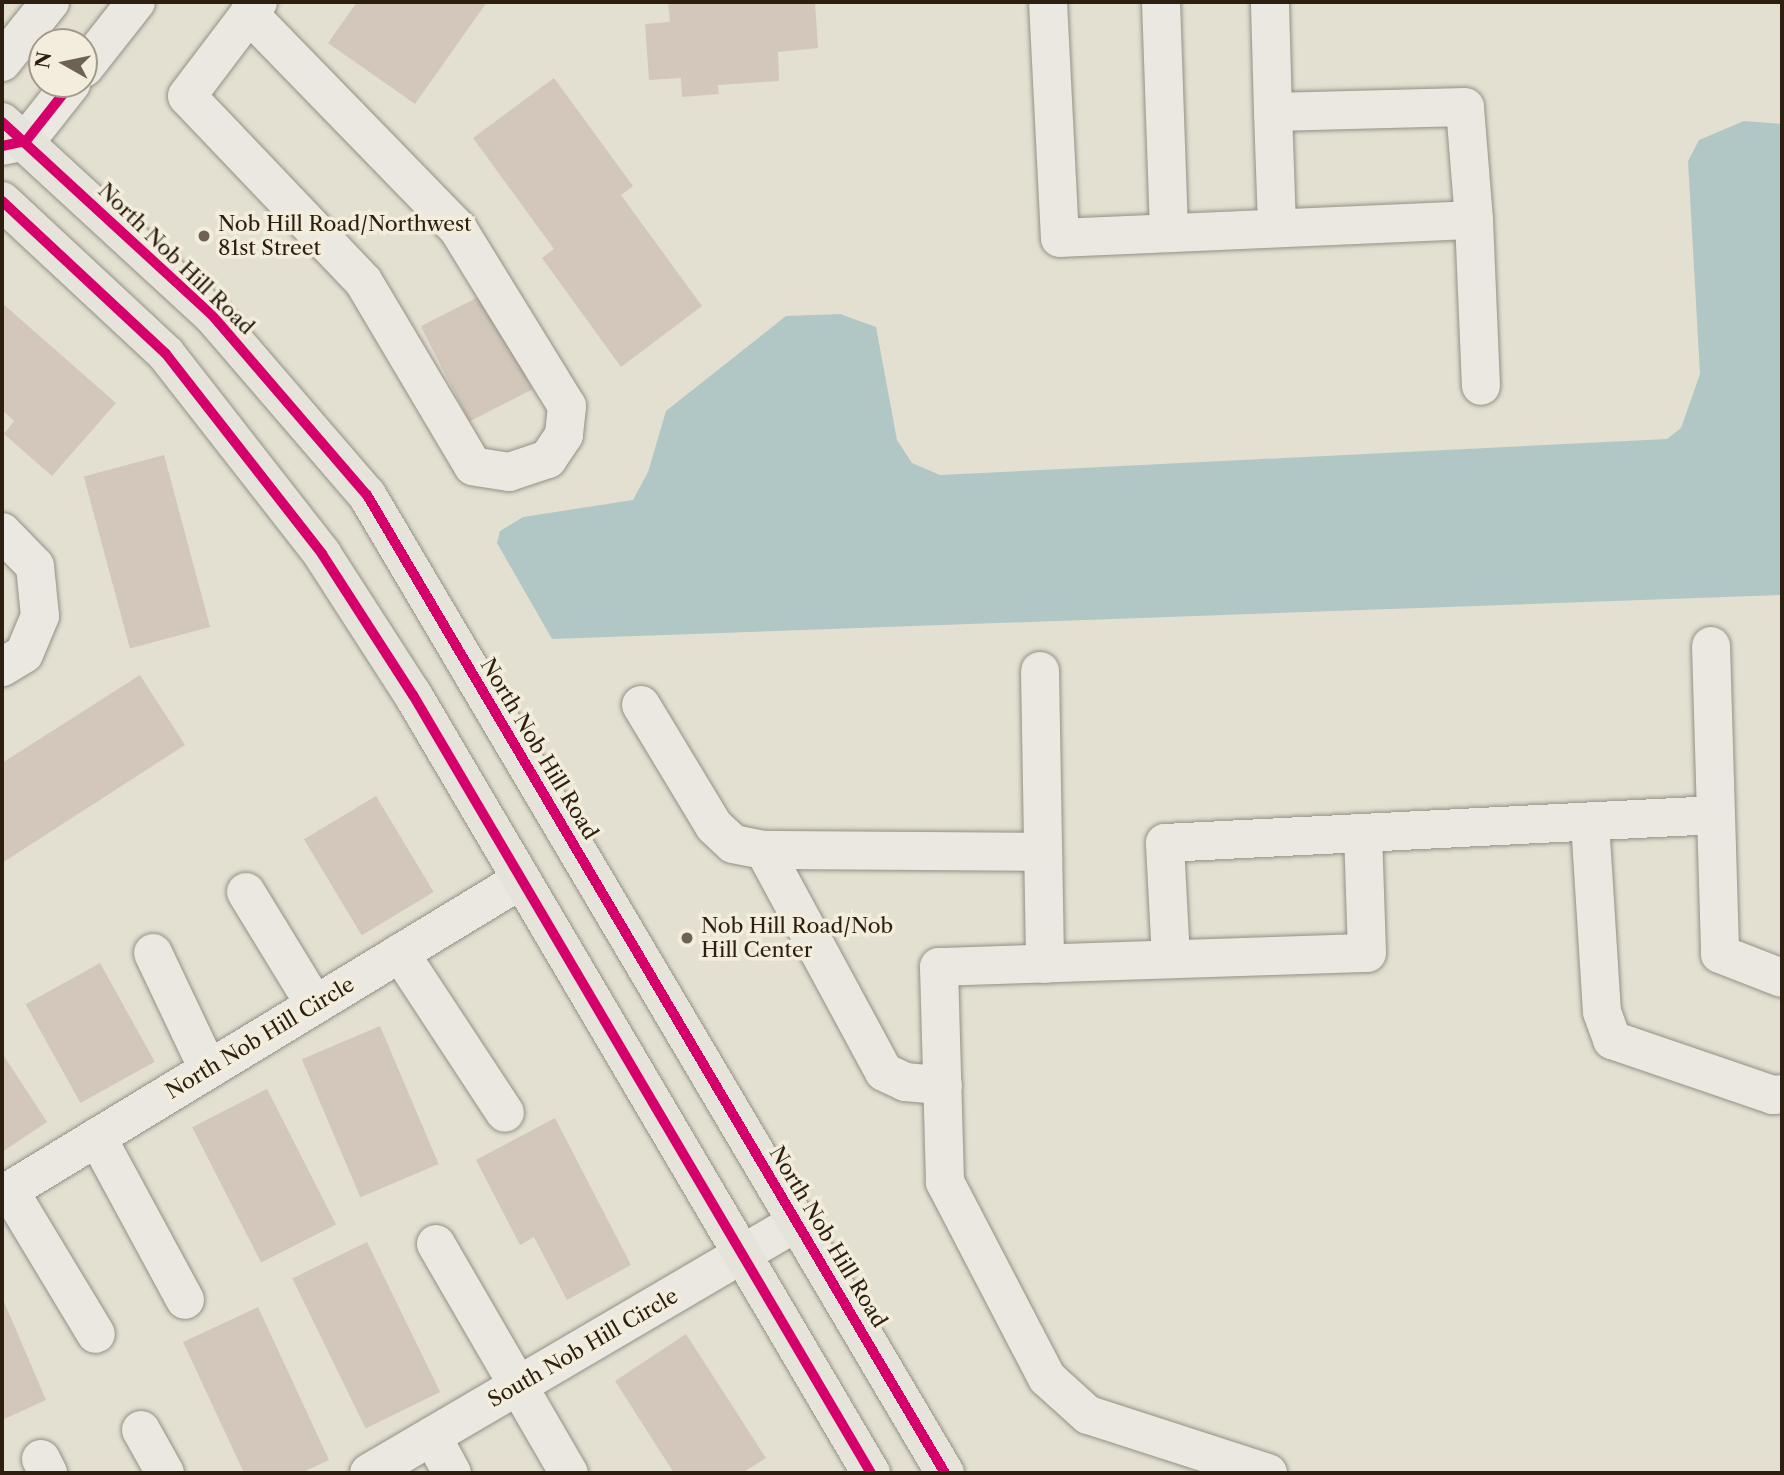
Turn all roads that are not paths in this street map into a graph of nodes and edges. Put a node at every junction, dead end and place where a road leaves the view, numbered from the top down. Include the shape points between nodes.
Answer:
1 (50, 2) edge
2 (136, 2) edge
3 (1048, 2) edge
4 (1161, 2) edge
5 (1270, 2) edge
6 (253, 8) edge
7 (98, 50) edge
8 (2, 62) edge
9 (55, 98) edge
10 (1273, 112) junction
11 (10, 136) edge
12 (2, 201) edge
13 (1474, 220) junction
14 (1277, 228) junction
15 (1169, 233) junction
16 (1481, 386) dead end
17 (2, 532) edge
18 (1711, 646) dead end
19 (2, 667) edge
20 (1040, 671) dead end
21 (641, 705) dead end
22 (1716, 815) junction
23 (1590, 822) junction
24 (1363, 833) junction
25 (764, 850) junction
26 (1043, 852) junction
27 (519, 881) junction
28 (246, 892) dead end
29 (400, 953) junction
30 (153, 954) dead end
31 (1171, 959) junction
32 (1045, 964) junction
33 (1782, 978) edge
34 (315, 1005) junction
35 (208, 1069) junction
36 (943, 1085) junction
37 (1782, 1094) edge
38 (505, 1113) dead end
39 (97, 1137) junction
40 (6, 1192) edge
41 (796, 1222) junction
42 (436, 1244) dead end
43 (745, 1254) junction
44 (185, 1300) dead end
45 (96, 1334) dead end
46 (518, 1386) junction
47 (141, 1430) dead end
48 (432, 1436) junction
49 (1189, 1461) edge
50 (165, 1473) edge
51 (369, 1473) edge
52 (452, 1473) edge
53 (569, 1473) edge
54 (871, 1473) edge
55 (945, 1473) edge
56 (1268, 1473) edge

1 - 8 street
2 - 7 street
3 - 15 street via 1060,238
4 - 15 street
5 - 10 street
6 - 6 street via 187,96 363,281 473,466 509,472 548,459 564,435 567,407 458,229
9 - 11 street
10 - 13 street via 1465,107
10 - 14 street
11 - 41 main road, North Nob Hill Road via 212,315 367,495
12 - 27 main road via 166,354 322,554 413,695
13 - 14 street
13 - 16 street
14 - 15 street
17 - 19 street via 35,566 40,616 24,654
18 - 22 street
20 - 26 street
21 - 25 street via 714,826 733,844
22 - 23 street
22 - 33 street via 1720,954
23 - 24 street
23 - 37 street via 1602,1012 1612,1040 1773,1095
24 - 31 street via 1165,843
24 - 31 street via 1367,953
25 - 26 street
25 - 36 street via 884,1072 905,1082
26 - 32 street
27 - 29 street, North Nob Hill Circle
27 - 43 main road
28 - 34 street
29 - 34 street, North Nob Hill Circle
29 - 38 street
30 - 35 street
31 - 32 street
32 - 36 street via 939,967
34 - 35 street, North Nob Hill Circle
35 - 39 street, North Nob Hill Circle
36 - 49 street via 945,1182 1047,1378 1088,1415
39 - 40 street, North Nob Hill Circle
39 - 44 street
40 - 45 street
41 - 43 street, South Nob Hill Circle
41 - 55 main road, North Nob Hill Road
42 - 46 street
43 - 46 street, South Nob Hill Circle
43 - 54 main road
46 - 48 street, South Nob Hill Circle
46 - 53 street
47 - 50 street
48 - 51 street, South Nob Hill Circle
48 - 52 street
49 - 56 street

